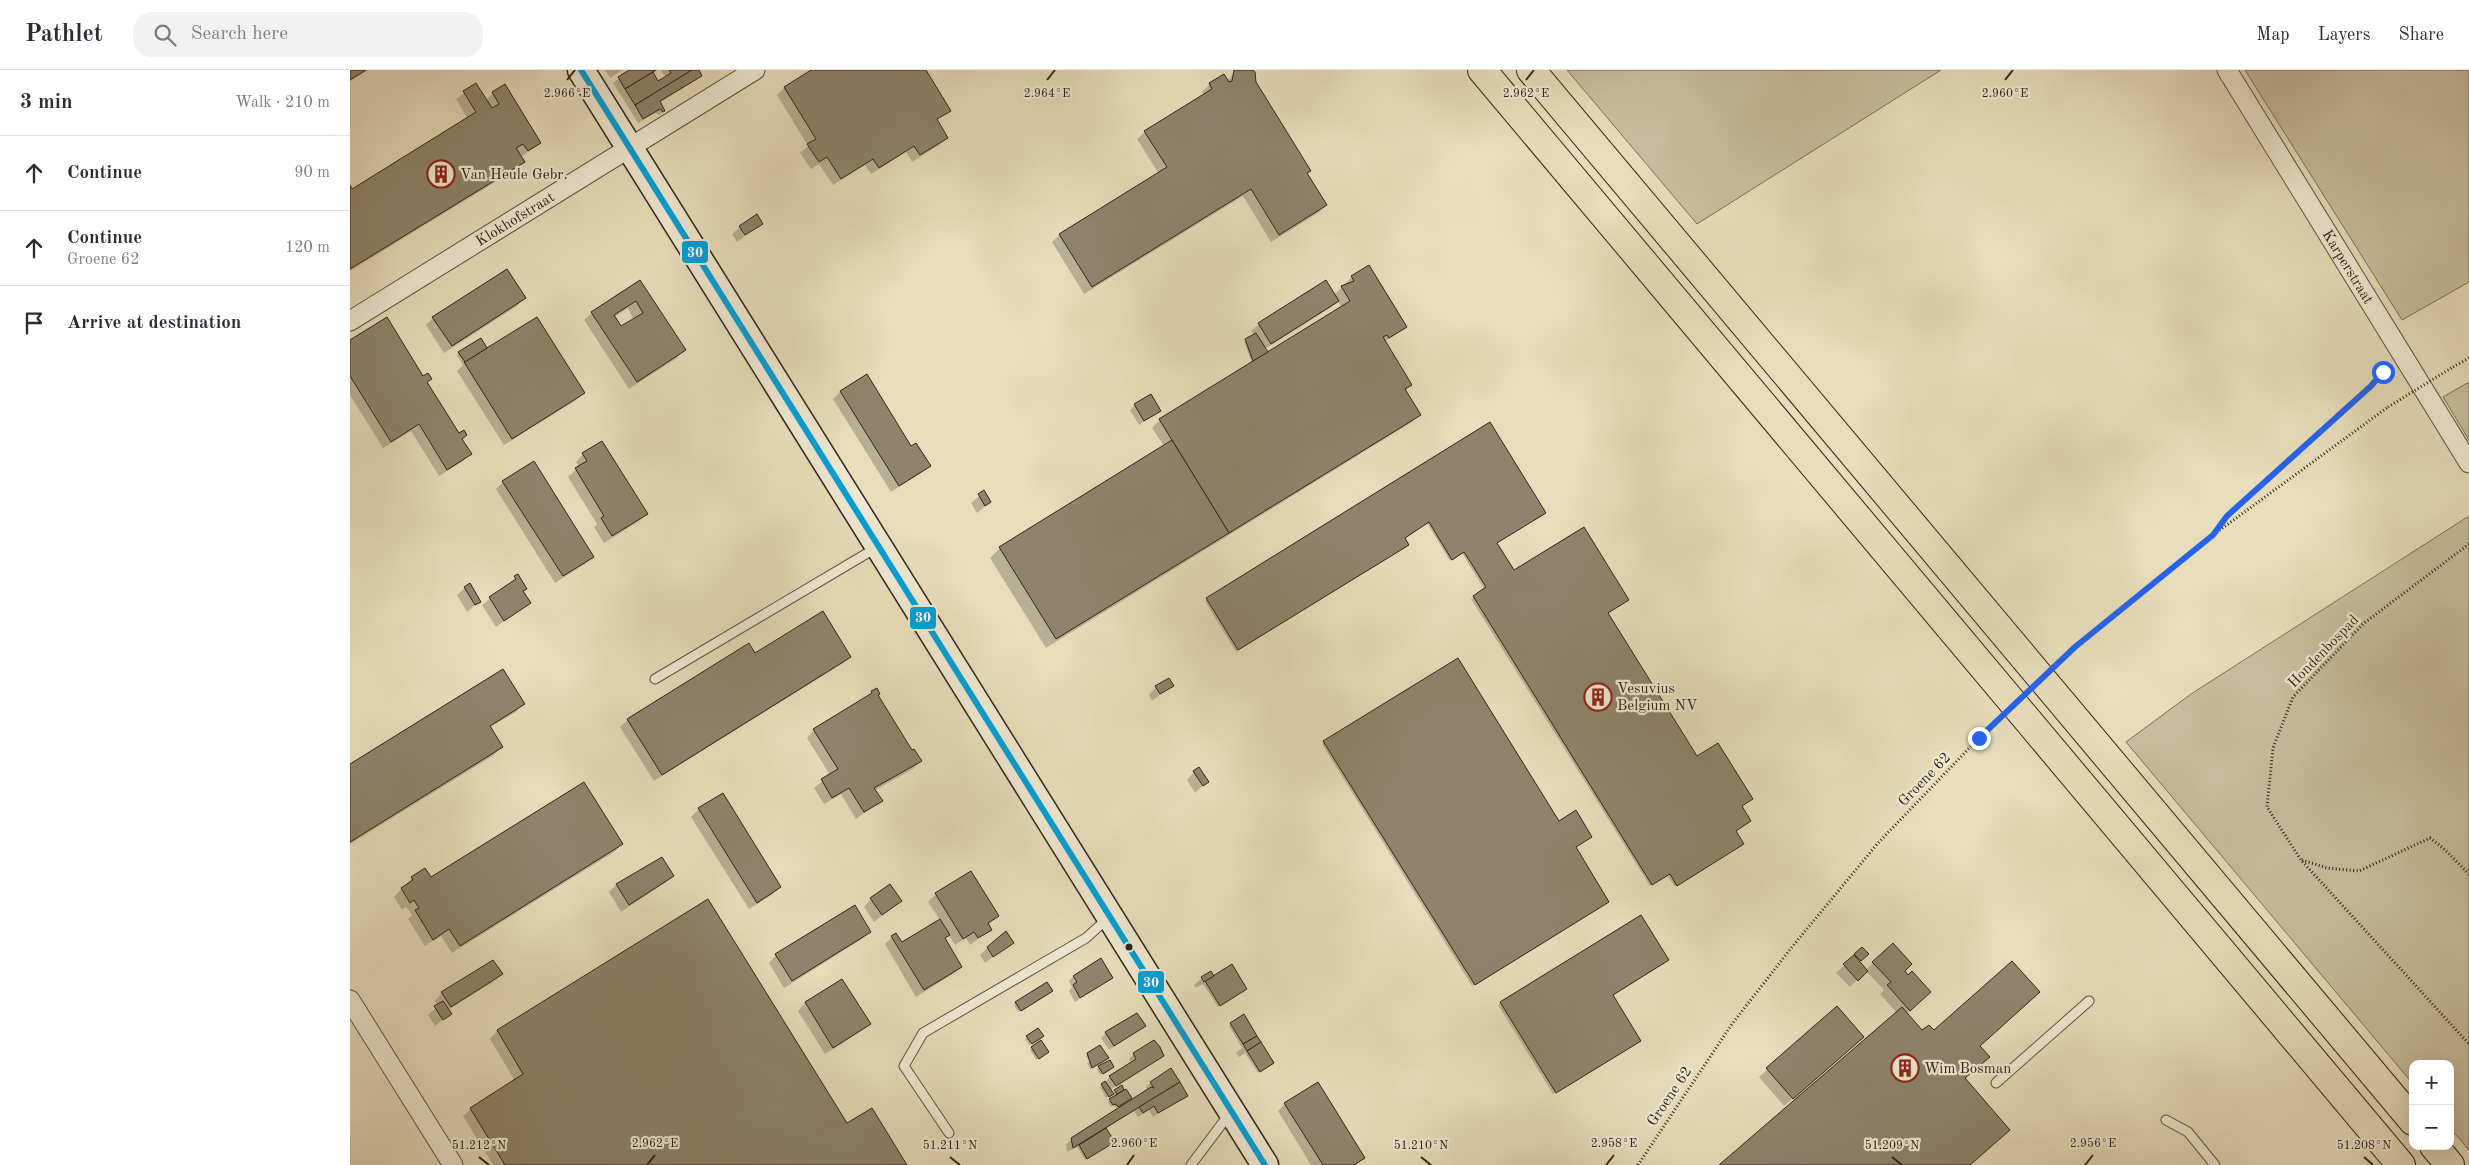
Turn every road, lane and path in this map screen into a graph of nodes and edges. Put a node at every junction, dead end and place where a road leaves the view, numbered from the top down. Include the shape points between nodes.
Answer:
1 (581, 70) edge
2 (755, 70) edge
3 (1482, 70) edge
4 (1531, 70) edge
5 (2226, 70) edge
6 (629, 148) junction
7 (350, 321) edge
8 (2400, 352) junction
9 (2469, 358) edge
10 (2469, 463) edge
11 (2213, 535) junction
12 (2469, 544) edge
13 (878, 546) junction
14 (656, 679) dead end
15 (2301, 860) junction
16 (2469, 874) edge
17 (1110, 917) junction
18 (350, 1000) edge
19 (2090, 1001) dead end
20 (2469, 1044) edge
21 (1996, 1083) dead end
22 (1231, 1112) junction
23 (2409, 1116) edge
24 (2166, 1120) dead end
25 (949, 1132) dead end
26 (2437, 1150) edge
27 (453, 1165) edge
28 (1191, 1165) edge
29 (1266, 1165) edge
30 (1638, 1165) edge
31 (2215, 1165) edge
32 (2401, 1165) edge
33 (2450, 1165) edge

1 - 6 main road
2 - 6 street, Klokhofstraat
3 - 32 highway
4 - 23 highway
5 - 8 street, Karperstraat
6 - 7 street, Klokhofstraat
6 - 13 main road
8 - 10 street, Karperstraat
8 - 11 path via 2371,386 2227,516
9 - 11 path, Groene 62, bridge via 2388,408
11 - 30 path, Groene 62, bridge via 2075,647 1979,738 1878,843 1732,1024
12 - 15 path, Hondenbospad via 2363,624 2293,697 2274,748 2267,807
13 - 14 lane
13 - 17 main road
15 - 16 path via 2327,868 2359,871 2430,838
15 - 20 path, Hondenbospad
17 - 22 main road
17 - 25 lane via 1086,938 923,1032 904,1066
18 - 27 street
19 - 21 lane
22 - 28 lane
22 - 29 main road
24 - 31 lane via 2188,1132
26 - 33 highway

